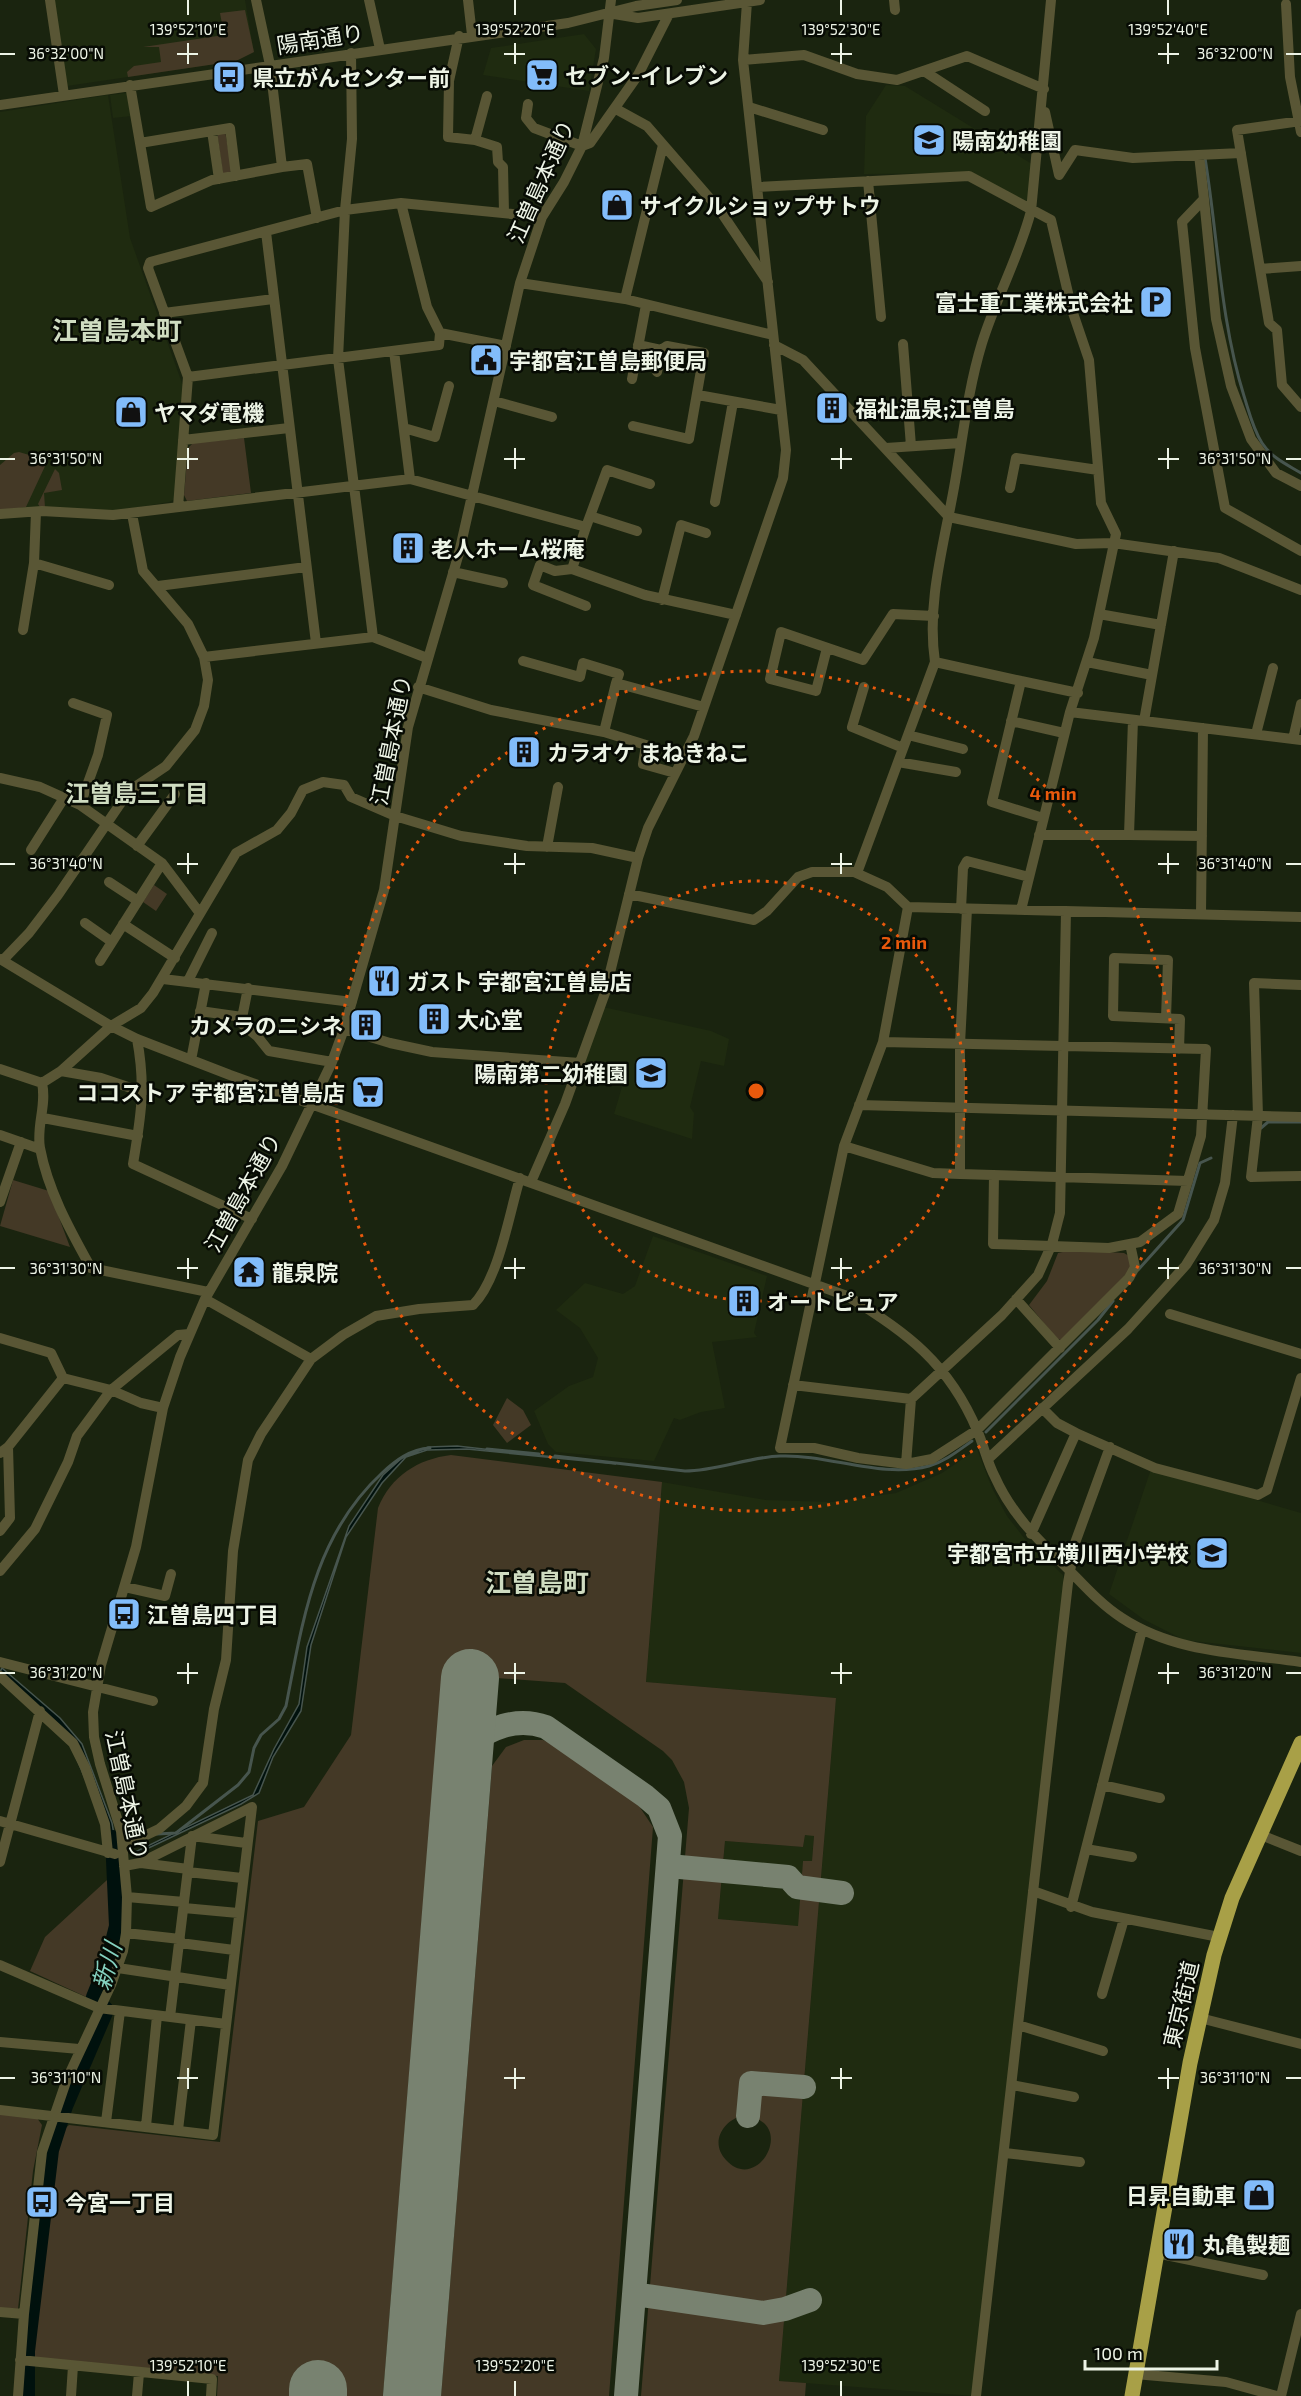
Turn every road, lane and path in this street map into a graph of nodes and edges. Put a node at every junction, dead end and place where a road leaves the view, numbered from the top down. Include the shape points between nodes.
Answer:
1 (50, 0) edge
2 (256, 0) edge
3 (369, 0) edge
4 (468, 0) edge
5 (610, 0) edge
6 (671, 0) edge
7 (760, 0) edge
8 (1051, 0) edge
9 (747, 2) junction
10 (1286, 4) dead end
11 (610, 14) junction
12 (669, 14) junction
13 (472, 35) junction
14 (459, 36) junction
15 (380, 49) junction
16 (351, 53) junction
17 (743, 60) junction
18 (270, 65) junction
19 (924, 71) junction
20 (130, 86) junction
21 (1044, 89) junction
22 (64, 95) junction
23 (487, 96) dead end
24 (1043, 101) junction
25 (528, 104) dead end
26 (0, 105) edge
27 (749, 107) junction
28 (616, 109) junction
29 (985, 111) dead end
30 (1300, 125) edge
31 (824, 130) dead end
32 (212, 131) junction
33 (476, 140) junction
34 (140, 143) junction
35 (663, 145) junction
36 (582, 146) junction
37 (1241, 153) junction
38 (1199, 155) junction
39 (282, 167) junction
40 (236, 176) junction
41 (219, 179) junction
42 (868, 181) junction
43 (758, 187) junction
44 (1204, 200) junction
45 (401, 203) junction
46 (345, 210) junction
47 (1031, 211) junction
48 (504, 212) junction
49 (542, 217) junction
50 (317, 218) junction
51 (266, 232) junction
52 (1301, 266) edge
53 (1260, 269) junction
54 (520, 283) junction
55 (769, 283) junction
56 (273, 299) junction
57 (625, 299) junction
58 (646, 305) junction
59 (164, 313) junction
60 (881, 317) dead end
61 (440, 333) junction
62 (773, 340) junction
63 (903, 344) dead end
64 (638, 345) junction
65 (506, 346) junction
66 (661, 350) junction
67 (394, 351) junction
68 (338, 359) junction
69 (282, 365) junction
70 (657, 372) dead end
71 (188, 377) junction
72 (632, 379) dead end
73 (449, 386) dead end
74 (698, 395) junction
75 (494, 401) junction
76 (733, 402) junction
77 (1301, 406) edge
78 (781, 410) junction
79 (552, 417) dead end
80 (633, 426) dead end
81 (289, 428) junction
82 (404, 428) junction
83 (183, 440) junction
84 (961, 443) junction
85 (911, 446) junction
86 (886, 448) junction
87 (1098, 470) junction
88 (410, 479) junction
89 (650, 484) dead end
90 (353, 485) junction
91 (1301, 486) edge
92 (1010, 488) dead end
93 (297, 493) junction
94 (473, 494) junction
95 (714, 502) dead end
96 (178, 507) junction
97 (36, 512) junction
98 (0, 514) edge
99 (132, 514) junction
100 (949, 517) junction
101 (588, 522) junction
102 (637, 531) dead end
103 (706, 533) dead end
104 (1113, 543) junction
105 (1174, 551) junction
106 (1301, 551) edge
107 (34, 563) junction
108 (306, 567) junction
109 (572, 569) junction
110 (453, 572) junction
111 (503, 583) dead end
112 (109, 585) dead end
113 (158, 586) junction
114 (1301, 590) edge
115 (662, 600) junction
116 (586, 606) dead end
117 (1099, 614) junction
118 (736, 615) junction
119 (934, 616) junction
120 (1161, 625) junction
121 (23, 630) dead end
122 (374, 637) junction
123 (316, 643) junction
124 (826, 648) junction
125 (204, 657) junction
126 (427, 658) junction
127 (523, 661) dead end
128 (935, 662) junction
129 (1087, 662) junction
130 (1273, 668) dead end
131 (1152, 675) junction
132 (1021, 681) junction
133 (616, 683) junction
134 (418, 687) junction
135 (864, 687) dead end
136 (1078, 693) junction
137 (73, 703) dead end
138 (1301, 706) edge
139 (704, 707) junction
140 (1070, 712) junction
141 (1138, 720) junction
142 (1011, 721) junction
143 (1203, 728) junction
144 (604, 732) junction
145 (1065, 733) junction
146 (1256, 734) junction
147 (908, 735) junction
148 (1297, 739) edge
149 (903, 748) junction
150 (963, 749) dead end
151 (898, 762) junction
152 (956, 772) dead end
153 (675, 773) junction
154 (0, 778) edge
155 (558, 787) dead end
156 (175, 794) dead end
157 (64, 798) junction
158 (80, 805) junction
159 (395, 816) junction
160 (1043, 818) junction
161 (106, 825) junction
162 (1039, 835) junction
163 (1129, 835) junction
164 (1202, 836) junction
165 (137, 846) junction
166 (547, 847) junction
167 (31, 850) dead end
168 (638, 858) junction
169 (162, 863) junction
170 (857, 873) junction
171 (1029, 878) junction
172 (109, 882) dead end
173 (629, 894) junction
174 (138, 901) junction
175 (908, 908) junction
176 (964, 909) junction
177 (1021, 910) junction
178 (1066, 911) junction
179 (199, 912) junction
180 (1201, 914) junction
181 (1301, 917) edge
182 (85, 923) dead end
183 (123, 924) junction
184 (212, 933) dead end
185 (112, 942) junction
186 (175, 958) junction
187 (1, 959) edge
188 (100, 961) dead end
189 (163, 979) junction
190 (188, 981) junction
191 (206, 982) junction
192 (1301, 985) edge
193 (248, 988) junction
194 (352, 1002) junction
195 (200, 1011) junction
196 (242, 1017) junction
197 (1166, 1018) junction
198 (111, 1026) junction
199 (344, 1029) junction
200 (137, 1039) junction
201 (883, 1042) junction
202 (960, 1044) junction
203 (1064, 1045) junction
204 (1179, 1048) junction
205 (191, 1059) junction
206 (332, 1062) junction
207 (580, 1063) junction
208 (0, 1069) edge
209 (61, 1071) junction
210 (42, 1083) junction
211 (143, 1092) junction
212 (312, 1103) junction
213 (859, 1105) junction
214 (960, 1108) junction
215 (1063, 1111) junction
216 (1204, 1114) junction
217 (1233, 1115) junction
218 (1258, 1116) junction
219 (1301, 1117) edge
220 (43, 1118) junction
221 (0, 1135) edge
222 (138, 1136) junction
223 (21, 1142) junction
224 (844, 1146) junction
225 (40, 1149) junction
226 (960, 1174) junction
227 (994, 1174) junction
228 (1301, 1176) edge
229 (520, 1178) junction
230 (1062, 1179) junction
231 (531, 1182) junction
232 (1188, 1182) junction
233 (0, 1202) edge
234 (252, 1219) junction
235 (1052, 1244) junction
236 (1130, 1244) junction
237 (813, 1282) junction
238 (206, 1295) junction
239 (1016, 1299) junction
240 (1170, 1314) dead end
241 (189, 1334) junction
242 (0, 1338) edge
243 (1060, 1348) junction
244 (1301, 1354) edge
245 (311, 1359) junction
246 (942, 1371) junction
247 (63, 1378) junction
248 (1301, 1378) edge
249 (792, 1385) junction
250 (111, 1390) junction
251 (911, 1398) junction
252 (163, 1408) junction
253 (1042, 1408) junction
254 (977, 1430) junction
255 (1076, 1433) junction
256 (1110, 1447) junction
257 (4, 1450) edge
258 (988, 1459) junction
259 (906, 1464) junction
260 (0, 1531) edge
261 (1031, 1534) junction
262 (0, 1571) edge
263 (1070, 1571) junction
264 (171, 1574) dead end
265 (125, 1587) junction
266 (1142, 1630) junction
267 (0, 1662) edge
268 (1301, 1662) edge
269 (0, 1676) edge
270 (96, 1686) junction
271 (153, 1701) dead end
272 (40, 1711) junction
273 (1301, 1743) edge
274 (1296, 1768) edge
275 (1102, 1785) junction
276 (1160, 1798) dead end
277 (5, 1822) edge
278 (1261, 1835) junction
279 (192, 1836) junction
280 (246, 1843) junction
281 (1086, 1849) junction
282 (1301, 1851) edge
283 (108, 1853) junction
284 (123, 1856) junction
285 (1132, 1857) dead end
286 (0, 1862) edge
287 (140, 1863) junction
288 (188, 1870) junction
289 (242, 1878) junction
290 (1033, 1892) junction
291 (127, 1897) junction
292 (184, 1905) junction
293 (1071, 1907) junction
294 (238, 1913) junction
295 (1124, 1918) junction
296 (126, 1933) junction
297 (1219, 1937) junction
298 (180, 1941) junction
299 (234, 1950) junction
300 (0, 1965) edge
301 (118, 1968) junction
302 (175, 1977) junction
303 (230, 1985) junction
304 (1102, 1994) dead end
305 (99, 2008) junction
306 (120, 2011) junction
307 (157, 2016) junction
308 (170, 2017) junction
309 (1200, 2018) junction
310 (191, 2020) junction
311 (225, 2024) junction
312 (1018, 2025) junction
313 (0, 2042) edge
314 (1301, 2044) edge
315 (79, 2049) junction
316 (1103, 2051) dead end
317 (1012, 2085) junction
318 (1074, 2097) dead end
319 (0, 2110) edge
320 (53, 2115) junction
321 (106, 2122) junction
322 (146, 2126) junction
323 (178, 2130) junction
324 (1005, 2154) junction
325 (1080, 2162) dead end
326 (1156, 2253) junction
327 (1263, 2275) dead end
328 (0, 2312) edge
329 (24, 2314) junction
330 (1301, 2314) edge
331 (20, 2360) junction
332 (73, 2366) junction
333 (139, 2373) junction
334 (1135, 2374) junction
335 (18, 2396) edge
336 (71, 2396) edge
337 (138, 2396) edge
338 (211, 2396) edge
339 (976, 2396) edge
340 (1132, 2396) edge
341 (1279, 2396) edge

1 - 22 street
2 - 18 street
3 - 15 street
4 - 13 street
5 - 11 street, 江曽島本通り
6 - 11 street, 陽南通り
7 - 9 street
8 - 21 street
9 - 12 street
9 - 17 street
10 - 30 street via 1290,77
11 - 12 street via 638,18
11 - 13 street, 陽南通り
11 - 36 street, 江曽島本通り via 598,88
12 - 28 street via 656,44
13 - 14 street, 陽南通り
14 - 15 street, 陽南通り
14 - 33 street via 449,81 448,137
15 - 16 street, 陽南通り
16 - 18 street, 陽南通り
16 - 46 street via 352,139
17 - 19 street via 804,55 857,74 897,80
17 - 27 street
18 - 20 street, 陽南通り
18 - 39 street
19 - 21 street via 967,56
19 - 29 street
20 - 22 street, 陽南通り
20 - 34 street
21 - 24 street
22 - 26 street, 陽南通り
23 - 33 street
24 - 38 street via 1059,175 1075,150 1133,158
24 - 47 street
25 - 36 street via 526,118 534,128
27 - 31 street
27 - 43 street
28 - 35 street via 638,119
28 - 36 street via 590,143
30 - 37 street via 1237,130
32 - 34 street
32 - 40 street via 230,128
32 - 41 street
33 - 48 street via 497,147 498,162 503,167
34 - 41 street via 151,207
35 - 55 street via 719,209
35 - 57 street
36 - 49 street, 江曽島本通り
37 - 38 street
37 - 53 street
38 - 44 street
39 - 40 street
39 - 50 street via 307,164
40 - 41 street
42 - 43 street
42 - 47 street via 969,176
42 - 60 street
43 - 55 street
44 - 91 street via 1216,319 1231,386 1251,439 1275,473
44 - 106 street via 1182,222 1195,348 1225,508
45 - 46 street
45 - 48 street
45 - 61 street via 428,307
46 - 50 street
46 - 68 street
47 - 84 street via 982,343
47 - 87 street via 1051,220 1072,310 1089,360
48 - 49 street
49 - 54 street, 江曽島本通り
50 - 51 street
51 - 56 street
51 - 59 street via 150,262 148,268
52 - 53 street
53 - 77 street via 1269,323 1277,330 1282,385
54 - 57 street
54 - 65 street, 江曽島本通り
55 - 62 street
56 - 59 street
56 - 69 street
57 - 58 street
58 - 62 street
58 - 64 street
59 - 71 street
61 - 65 street
61 - 67 street via 439,345
62 - 78 street
62 - 86 street via 803,360
63 - 85 street
64 - 66 street
64 - 72 street
65 - 75 street, 江曽島本通り
66 - 70 street
66 - 74 street via 667,346 704,353
67 - 68 street
67 - 82 street
68 - 69 street
68 - 90 street
69 - 71 street
69 - 81 street
71 - 83 street
73 - 82 street via 435,437
74 - 76 street
74 - 80 street via 689,439
75 - 79 street
75 - 94 street, 江曽島本通り
76 - 78 street
76 - 95 street
78 - 118 street via 786,450 783,478
81 - 83 street
81 - 93 street
82 - 88 street
83 - 96 street
84 - 85 street
84 - 100 street
85 - 86 street
86 - 100 street
87 - 92 street via 1016,458
87 - 104 street via 1101,503 1116,534
88 - 90 street
88 - 94 street
89 - 101 street via 607,470
90 - 93 street
90 - 122 street
93 - 96 street
93 - 108 street
94 - 101 street
94 - 110 street, 江曽島本通り
96 - 99 street
97 - 98 street
97 - 99 street
97 - 107 street
99 - 113 street via 143,571
100 - 104 street via 1076,544
100 - 119 street via 935,586
101 - 102 street
101 - 109 street
103 - 115 street via 681,525
104 - 105 street
104 - 117 street
105 - 114 street via 1219,558
105 - 120 street
107 - 112 street
107 - 121 street
108 - 113 street
108 - 123 street
109 - 115 street
109 - 116 street via 555,571 540,565 533,585
110 - 111 street
110 - 126 street, 江曽島本通り
113 - 125 street via 188,624
115 - 118 street
117 - 120 street
117 - 129 street
118 - 139 street
119 - 124 street via 893,614 863,660
119 - 128 street
120 - 131 street
122 - 123 street
122 - 126 street
123 - 125 street
124 - 124 street via 781,632 770,679 816,691
125 - 161 street via 208,680 195,730 166,766 129,791
126 - 134 street, 江曽島本通り
127 - 133 street via 580,677 583,663 619,674
128 - 132 street
128 - 147 street
129 - 131 street
129 - 136 street
130 - 146 street
131 - 141 street
132 - 136 street
132 - 142 street
133 - 139 street
133 - 144 street
134 - 144 street via 491,710
134 - 159 street, 江曽島本通り
135 - 149 street via 852,727
136 - 140 street
137 - 158 street via 107,715
138 - 148 street
139 - 153 street
140 - 141 street
140 - 145 street
141 - 143 street
141 - 163 street
142 - 145 street
142 - 160 street via 992,802
143 - 146 street
143 - 164 street
144 - 153 street via 646,745 643,764
145 - 160 street
146 - 148 street
147 - 149 street
147 - 150 street
149 - 151 street
151 - 152 street
151 - 170 street
153 - 168 street
154 - 157 street via 40,787
155 - 166 street
156 - 165 street
157 - 158 street
157 - 167 street
158 - 161 street
159 - 166 street via 483,841
159 - 179 street via 351,797 344,785 313,785 303,790 277,830 236,853
159 - 194 street, 江曽島本通り via 384,890
160 - 162 street
161 - 165 street
161 - 187 street via 51,904
162 - 163 street
162 - 171 street
163 - 164 street
164 - 180 street
165 - 169 street
166 - 168 street via 592,848
168 - 173 street
169 - 174 street
169 - 179 street
170 - 173 street via 812,872 798,877 754,920
170 - 175 street via 887,887
171 - 176 street via 967,861 963,868
171 - 177 street
172 - 174 street
173 - 207 street via 605,993
174 - 183 street
175 - 176 street
175 - 201 street
176 - 177 street
176 - 202 street
177 - 178 street
178 - 180 street
178 - 203 street
179 - 186 street
180 - 181 street
182 - 185 street
183 - 185 street
183 - 186 street
184 - 190 street
185 - 188 street
186 - 189 street
187 - 198 street
189 - 190 street
189 - 198 street via 141,1008
190 - 191 street
191 - 193 street
191 - 195 street
192 - 218 street via 1254,983
193 - 194 street
193 - 196 street
194 - 199 street, 江曽島本通り
195 - 196 street
195 - 205 street
196 - 206 street via 241,1023 269,1051
197 - 197 street via 1113,1016 1114,958 1168,960
197 - 204 street via 1180,1018
198 - 200 street
198 - 209 street
199 - 206 street, 江曽島本通り
199 - 207 street via 432,1052
200 - 205 street
200 - 211 street via 144,1073
201 - 202 street
201 - 213 street
202 - 203 street
202 - 214 street
203 - 204 street
203 - 215 street
204 - 216 street via 1206,1049
205 - 212 street
206 - 212 street, 江曽島本通り
207 - 231 street
208 - 210 street
209 - 210 street
209 - 211 street via 101,1078
210 - 220 street via 46,1098
211 - 222 street
212 - 229 street
212 - 234 street, 江曽島本通り
213 - 214 street
213 - 224 street
214 - 215 street
214 - 226 street
215 - 216 street
215 - 230 street
216 - 217 street
216 - 232 street
217 - 218 street
217 - 253 street via 1225,1183 1214,1220 1186,1265 1128,1329
218 - 219 street
218 - 228 street via 1251,1177
220 - 222 street
220 - 225 street
221 - 223 street
222 - 234 street via 133,1164
223 - 225 street
223 - 233 street
224 - 226 street via 933,1173
224 - 237 street
225 - 238 street via 60,1211 91,1268
226 - 227 street
227 - 230 street
227 - 235 street via 993,1244
229 - 231 street
229 - 245 street via 493,1271 482,1296 473,1305 376,1316
230 - 232 street
230 - 235 street via 1060,1213
231 - 237 street
232 - 236 street via 1178,1214 1140,1242
234 - 238 street, 江曽島本通り
235 - 236 street via 1109,1248
235 - 239 street via 1038,1275
236 - 243 street via 1135,1267 1129,1278
237 - 246 street via 847,1296 893,1323
237 - 249 street
238 - 241 street, 江曽島本通り
238 - 245 street
239 - 243 street
239 - 246 street
240 - 244 street
241 - 250 street via 177,1335
241 - 252 street, 江曽島本通り
242 - 247 street via 51,1353
243 - 254 street
245 - 284 street via 248,1460 233,1551 225,1660 203,1783 186,1806
246 - 251 street
246 - 254 street
247 - 250 street
247 - 257 street
248 - 256 street via 1267,1490 1258,1495 1155,1468
249 - 251 street
249 - 259 street via 780,1448 814,1448
250 - 252 street
250 - 262 street via 77,1436 35,1529
251 - 259 street
252 - 265 street, 江曽島本通り
253 - 255 street via 1057,1423
253 - 258 street
254 - 258 street
254 - 259 street via 932,1459
255 - 256 street
255 - 261 street
256 - 263 street via 1075,1543
257 - 260 street via 10,1518
258 - 261 street via 1011,1507
261 - 263 street
263 - 266 street via 1120,1617
263 - 290 street
264 - 265 street via 165,1596
265 - 270 street, 江曽島本通り
266 - 268 street via 1194,1648
266 - 275 street
267 - 270 street
269 - 272 street
270 - 271 street
270 - 284 street, 江曽島本通り via 94,1737 117,1815
272 - 277 street
272 - 283 street via 73,1743 85,1767 105,1824
273 - 274 highway, 東京街道
274 - 278 highway, 東京街道
275 - 276 street
275 - 281 street
277 - 283 street
277 - 286 street
278 - 282 street
278 - 297 highway, 東京街道
279 - 280 street
279 - 280 street via 252,1808
279 - 287 street
279 - 288 street
280 - 289 street
281 - 285 street
281 - 293 street
283 - 284 street
284 - 287 street
284 - 291 street, 江曽島本通り
287 - 288 street
288 - 289 street
288 - 292 street
289 - 294 street
290 - 293 street
290 - 312 street
291 - 292 street
291 - 296 street, 江曽島本通り
292 - 294 street
292 - 298 street
293 - 295 street
294 - 299 street
295 - 297 street
295 - 304 street
296 - 298 street
296 - 301 street, 江曽島本通り
297 - 309 highway, 東京街道
298 - 299 street
298 - 302 street
299 - 303 street
300 - 305 street
301 - 302 street
301 - 305 street, 江曽島本通り
302 - 303 street
302 - 308 street
303 - 311 street
305 - 306 street
305 - 315 street, 江曽島本通り
306 - 307 street
306 - 321 street
307 - 308 street
307 - 322 street
308 - 310 street
309 - 314 street
309 - 326 highway, 東京街道
310 - 311 street
310 - 323 street
311 - 323 street via 213,2134
312 - 316 street
312 - 317 street
313 - 315 street
315 - 320 street, 江曽島本通り
317 - 318 street
317 - 324 street
319 - 320 street
320 - 321 street
320 - 329 street, 江曽島本通り via 40,2163
321 - 322 street
322 - 323 street
324 - 325 street
324 - 339 street
326 - 327 street
326 - 334 highway, 東京街道
328 - 329 street
329 - 331 street, 江曽島本通り
330 - 341 street
331 - 332 street
331 - 335 street, 江曽島本通り
332 - 333 street
332 - 336 street
333 - 337 street
333 - 338 street via 212,2379
334 - 340 highway, 東京街道
334 - 341 street via 1226,2382

